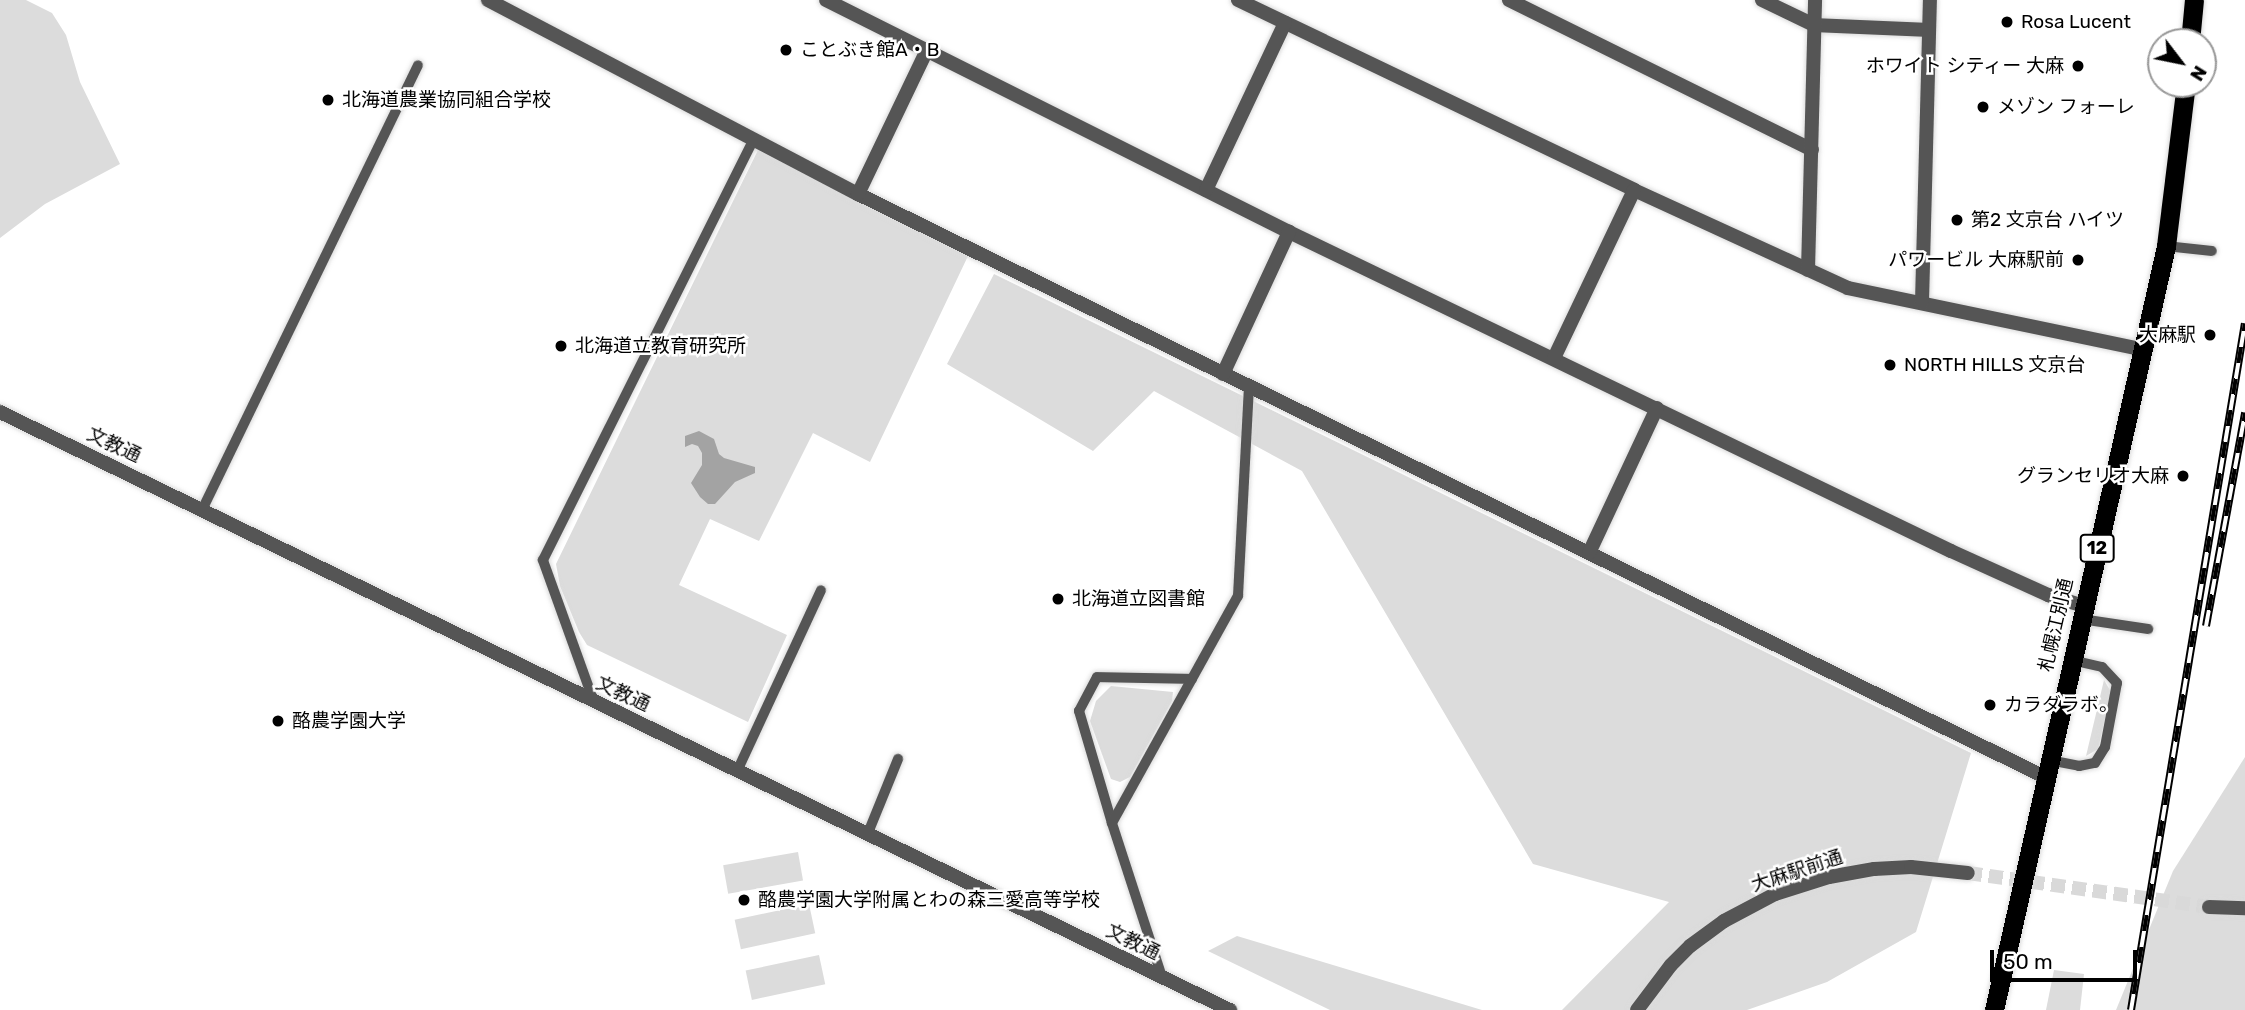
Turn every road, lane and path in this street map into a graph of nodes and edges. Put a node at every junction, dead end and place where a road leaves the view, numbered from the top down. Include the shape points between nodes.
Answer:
1 (488, 0) edge
2 (826, 0) edge
3 (1238, 0) edge
4 (1509, 0) edge
5 (1762, 0) edge
6 (1815, 0) edge
7 (1930, 0) edge
8 (2194, 0) edge
9 (1261, 5) edge
10 (1285, 23) junction
11 (1814, 25) junction
12 (2191, 28) edge
13 (1929, 30) junction
14 (927, 50) junction
15 (418, 65) dead end
16 (2184, 98) edge
17 (754, 139) junction
18 (1811, 150) junction
19 (1206, 190) junction
20 (1634, 190) junction
21 (858, 194) junction
22 (1289, 232) junction
23 (2166, 246) junction
24 (2212, 251) dead end
25 (1808, 270) junction
26 (1922, 302) junction
27 (2144, 350) junction
28 (1554, 358) junction
29 (1223, 374) junction
30 (1249, 387) junction
31 (1657, 408) junction
32 (0, 412) edge
33 (203, 508) junction
34 (1589, 553) junction
35 (821, 590) dead end
36 (2082, 612) junction
37 (2148, 629) dead end
38 (2072, 660) junction
39 (1192, 679) junction
40 (594, 703) junction
41 (898, 759) dead end
42 (738, 769) junction
43 (2047, 769) junction
44 (1112, 823) junction
45 (868, 833) junction
46 (1968, 873) tunnel mouth
47 (2209, 907) tunnel mouth
48 (2245, 908) edge
49 (1162, 977) junction
50 (1230, 1010) edge
51 (1637, 1010) edge
52 (1994, 1010) edge

1 - 17 street
2 - 14 street
3 - 9 street
4 - 18 street
5 - 11 street
6 - 11 street
7 - 13 street
8 - 12 highway
9 - 10 street
10 - 19 street
10 - 20 street
11 - 13 street
11 - 18 street
13 - 26 street
14 - 19 street
14 - 21 street
15 - 33 lane
16 - 23 highway, 札幌江別通 / 12
17 - 21 street
17 - 40 lane via 543,560
18 - 25 street
19 - 22 street
20 - 25 street
20 - 28 street
21 - 29 street
22 - 28 street
22 - 29 street
23 - 24 lane
23 - 27 highway, 札幌江別通 / 12
25 - 26 street via 1848,288
26 - 27 street
27 - 36 highway, 札幌江別通 / 12
28 - 31 street
29 - 30 street
30 - 34 street
30 - 39 lane via 1238,596
31 - 34 street
31 - 36 street
32 - 33 street, 文教通
33 - 40 street, 文教通
34 - 43 street
35 - 42 lane
36 - 37 lane
36 - 38 highway, 札幌江別通 / 12
38 - 43 highway, 札幌江別通 / 12
38 - 43 lane via 2102,667 2117,683 2105,747 2095,763
39 - 44 lane
39 - 44 lane via 1097,677 1079,711
40 - 42 street, 文教通
41 - 45 lane
42 - 45 street, 文教通
43 - 52 highway, 札幌江別通 / 12
44 - 49 lane
45 - 49 street, 文教通
46 - 51 street, 大麻駅前通 via 1911,867 1874,869 1775,894 1738,912 1690,946
47 - 48 street
49 - 50 street, 文教通

